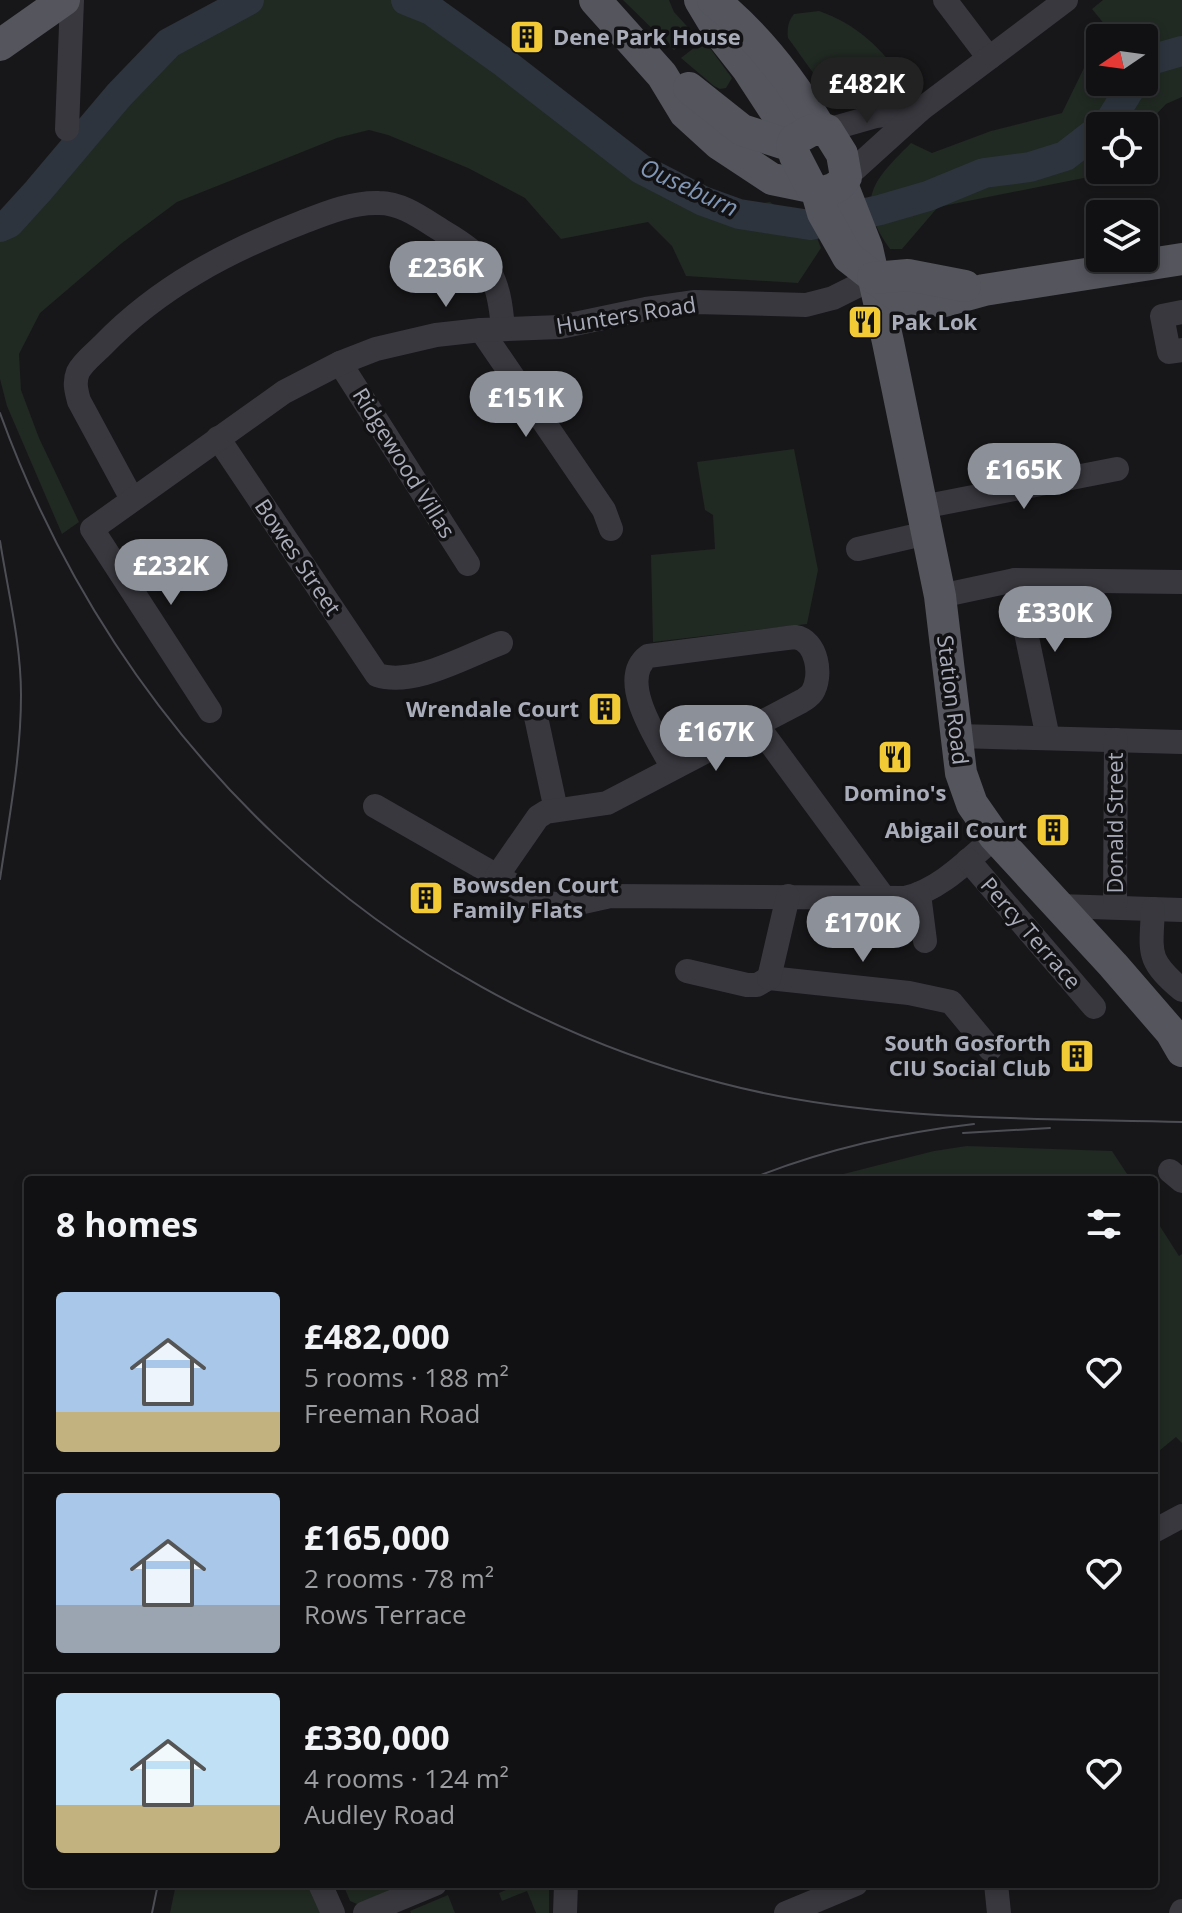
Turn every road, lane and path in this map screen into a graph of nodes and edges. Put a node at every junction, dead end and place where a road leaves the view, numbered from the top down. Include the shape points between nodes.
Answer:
1 (64, 0) edge
2 (72, 0) edge
3 (595, 0) edge
4 (700, 0) edge
5 (713, 0) edge
6 (945, 0) edge
7 (1066, 0) edge
8 (2, 43) edge
9 (989, 58) junction
10 (662, 75) junction
11 (768, 101) junction
12 (920, 110) junction
13 (730, 121) junction
14 (67, 129) dead end
15 (808, 136) junction
16 (835, 203) junction
17 (1182, 260) edge
18 (873, 278) junction
19 (1182, 312) edge
20 (492, 330) junction
21 (1182, 350) edge
22 (340, 363) junction
23 (218, 438) junction
24 (1117, 469) dead end
25 (132, 499) junction
26 (924, 520) junction
27 (611, 529) dead end
28 (858, 549) dead end
29 (468, 564) dead end
30 (1015, 580) junction
31 (1182, 582) edge
32 (940, 596) junction
33 (501, 643) dead end
34 (210, 711) dead end
35 (536, 717) dead end
36 (757, 725) junction
37 (957, 736) junction
38 (1048, 738) junction
39 (1116, 740) junction
40 (1182, 742) edge
41 (673, 768) junction
42 (375, 806) dead end
43 (556, 810) junction
44 (995, 837) junction
45 (968, 860) junction
46 (497, 876) junction
47 (919, 894) junction
48 (788, 896) junction
49 (885, 899) junction
50 (1059, 906) junction
51 (1115, 906) junction
52 (1153, 909) junction
53 (1182, 910) edge
54 (925, 941) dead end
55 (687, 971) dead end
56 (769, 978) junction
57 (1182, 990) edge
58 (1094, 1007) dead end
59 (990, 1049) dead end
60 (1182, 1051) edge
61 (322, 1888) edge
62 (425, 1888) edge
63 (566, 1888) edge
64 (846, 1888) edge
65 (996, 1888) edge
66 (333, 1913) edge
67 (365, 1913) edge
68 (565, 1913) edge
69 (786, 1913) edge
70 (999, 1913) edge

1 - 8 main road
2 - 14 street
3 - 10 main road
4 - 11 main road
5 - 15 main road via 749,31 800,95
6 - 9 street
7 - 9 street
9 - 12 street
10 - 13 main road via 677,77
10 - 16 main road via 685,113 719,144 772,179
11 - 13 main road via 760,111
11 - 15 main road
12 - 15 street via 876,116
12 - 16 street
13 - 15 main road via 742,130
15 - 16 main road, Station Road via 842,154
16 - 18 main road, Station Road
17 - 18 main road via 984,290 908,275
18 - 20 street, Hunters Road via 806,305 695,302 560,327
18 - 26 main road, Station Road
19 - 21 street via 1162,316 1169,352
20 - 22 street, Hunters Road via 436,335
20 - 25 street via 500,295 488,269 473,249 403,208 362,203 264,237 157,297 79,369 79,401
20 - 27 street
22 - 23 street, Hunters Road via 284,392
22 - 29 street, Ridgewood Villas
23 - 25 street, Hunters Road
23 - 33 street, Bowes Street via 377,675 419,675
24 - 26 street
25 - 34 street, Hunters Road via 92,529
26 - 28 street
26 - 32 main road, Station Road
30 - 31 street
30 - 32 street
30 - 38 street
32 - 37 main road, Station Road
35 - 43 street
36 - 41 street
36 - 41 street via 812,693 815,655 801,637 648,656 636,670 638,691 644,714
36 - 49 street
37 - 38 street
37 - 44 main road, Station Road via 968,793
38 - 39 street
39 - 40 street
39 - 51 street, Donald Street
41 - 43 street via 607,803
42 - 46 street
43 - 46 street via 538,817
44 - 45 street
44 - 50 main road, Station Road
45 - 47 street
45 - 58 street, Percy Terrace
46 - 48 street via 552,906 611,896
47 - 49 street
47 - 54 street
48 - 49 street
48 - 56 street
50 - 51 street
50 - 60 main road, Station Road
51 - 52 street
52 - 53 street
52 - 57 street via 1151,954 1159,970
55 - 56 street via 747,985
56 - 59 street via 951,1002
61 - 66 street
62 - 67 street
63 - 68 street
64 - 69 street
65 - 70 street

